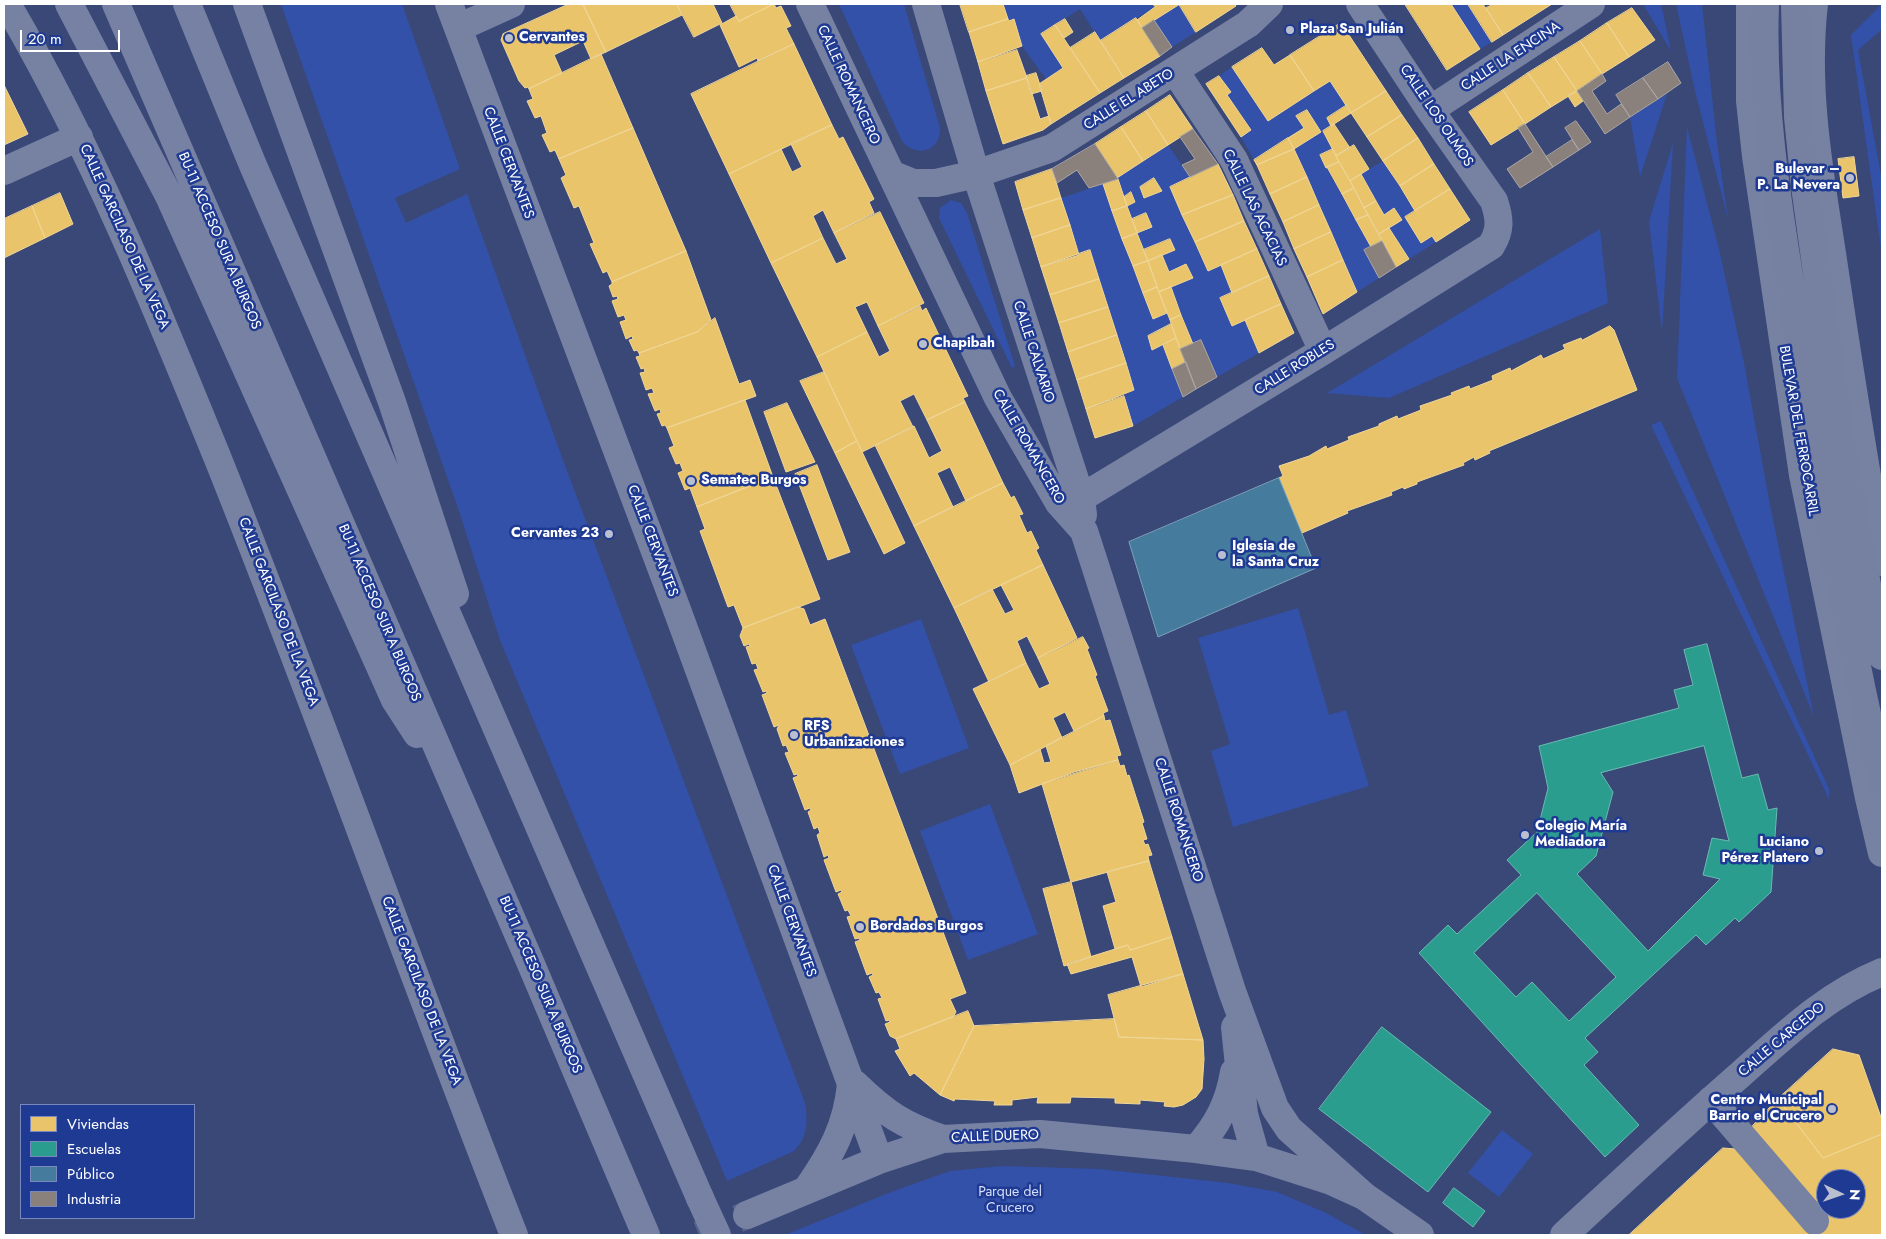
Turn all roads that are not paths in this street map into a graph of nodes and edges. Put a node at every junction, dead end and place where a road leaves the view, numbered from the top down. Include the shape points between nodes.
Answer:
1 (7, 4) edge
2 (69, 4) edge
3 (116, 4) edge
4 (187, 4) edge
5 (247, 4) edge
6 (511, 4) edge
7 (810, 4) edge
8 (926, 4) edge
9 (1270, 4) edge
10 (1592, 4) edge
11 (1750, 4) edge
12 (1765, 4) edge
13 (1795, 4) edge
14 (1814, 4) edge
15 (1362, 6) edge
16 (453, 16) edge
17 (1175, 71) junction
18 (1430, 110) junction
19 (79, 137) junction
20 (4, 171) edge
21 (890, 174) junction
22 (976, 174) junction
23 (1500, 228) joint
24 (1323, 351) junction
25 (1080, 498) junction
26 (1084, 531) junction
27 (1882, 562) edge
28 (1882, 656) edge
29 (514, 771) junction
30 (1882, 781) edge
31 (461, 803) junction
32 (1882, 853) edge
33 (1882, 972) edge
34 (1232, 991) junction
35 (1237, 1051) junction
36 (851, 1080) junction
37 (1711, 1100) junction
38 (1275, 1108) junction
39 (943, 1139) junction
40 (1196, 1149) junction
41 (1256, 1157) junction
42 (879, 1160) junction
43 (807, 1189) junction
44 (1364, 1196) junction
45 (747, 1215) tunnel mouth
46 (1815, 1221) dead end
47 (644, 1229) edge
48 (514, 1235) edge
49 (716, 1235) edge
50 (1420, 1235) edge
51 (1564, 1235) edge

1 - 19 street, CALLE GARCILASO DE LA VEGA
2 - 31 highway via 169,196 395,700
3 - 31 highway, BU-11 ACCESO SUR A BURGOS
4 - 29 highway
5 - 29 highway via 392,402
6 - 16 street
7 - 21 street, CALLE ROMANCERO
8 - 22 street, CALLE CALVARIO
9 - 17 street, CALLE EL ABETO via 1248,24
10 - 18 street, CALLE LA ENCINA
11 - 32 street, BULEVAR DEL FERROCARRIL via 1750,101 1756,156 1802,465
12 - 30 main road, BULEVAR DEL FERROCARRIL via 1766,116 1774,180 1824,495
13 - 28 main road via 1798,117 1806,195 1839,431
14 - 27 street via 1810,91 1819,172
15 - 18 street, CALLE LOS OLMOS
16 - 36 street, CALLE CERVANTES
17 - 22 street, CALLE EL ABETO via 1052,148
17 - 24 street, CALLE LAS ACACIAS via 1234,160
18 - 23 street, CALLE LOS OLMOS via 1494,202
19 - 20 street
19 - 48 street, CALLE GARCILASO DE LA VEGA via 145,278 285,627
21 - 22 street via 913,183 936,183
21 - 26 street, CALLE ROMANCERO via 998,398 1059,503
22 - 25 street, CALLE CALVARIO
23 - 24 street, CALLE ROBLES via 1490,246
24 - 25 street, CALLE ROBLES
25 - 26 street, CALLE CALVARIO
26 - 34 street, CALLE ROMANCERO
29 - 49 highway, bridge
31 - 47 highway, BU-11 ACCESO SUR A BURGOS
33 - 37 street, CALLE CARCEDO via 1816,1008
34 - 35 street, CALLE ROMANCERO
34 - 38 street, CALLE ROMANCERO
35 - 40 street, CALLE ROMANCERO via 1228,1100 1211,1133
35 - 41 street, CALLE ROMANCERO via 1244,1114
36 - 39 street, CALLE CERVANTES via 890,1116
36 - 42 street, CALLE CERVANTES
36 - 43 street, CALLE CERVANTES via 849,1106 836,1144
37 - 46 street
37 - 51 street, CALLE CARCEDO
38 - 41 street via 1270,1138
38 - 44 street, CALLE ROMANCERO via 1289,1129
39 - 40 street, CALLE DUERO via 1040,1134
39 - 42 street, CALLE DUERO
40 - 41 street, CALLE DUERO
41 - 44 street, CALLE DUERO via 1305,1171
42 - 43 street, CALLE DUERO
43 - 45 street, CALLE DUERO
44 - 50 street, CALLE DUERO

